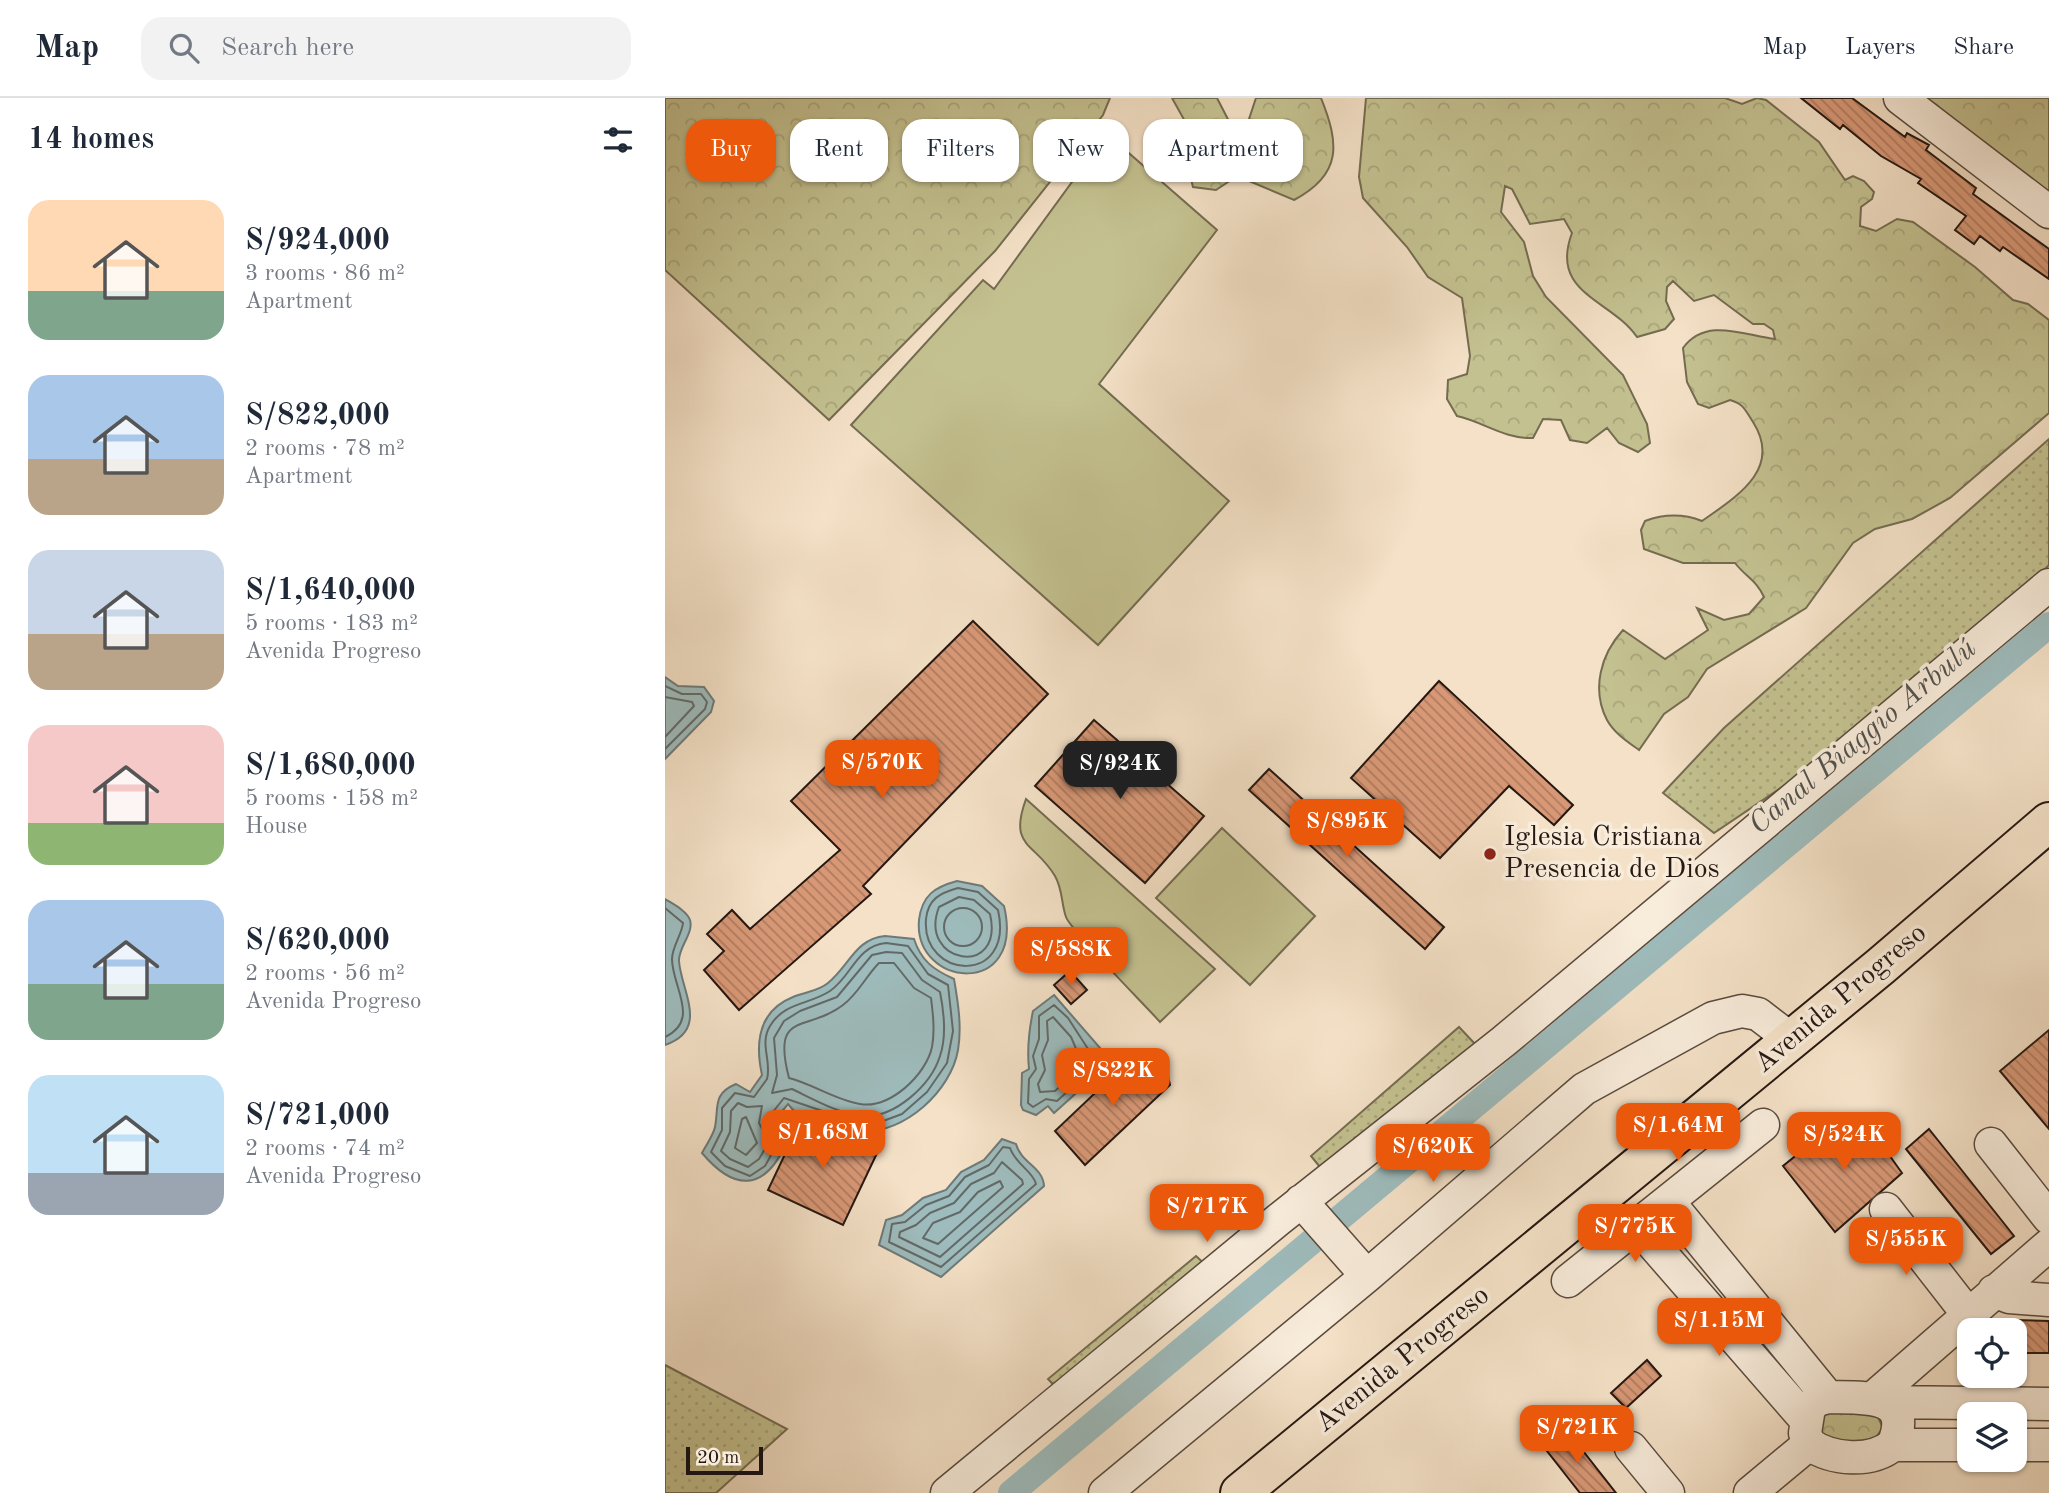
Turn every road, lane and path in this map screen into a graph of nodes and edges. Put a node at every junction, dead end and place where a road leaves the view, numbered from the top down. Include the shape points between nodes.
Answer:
1 (1900, 98) edge
2 (2049, 212) edge
3 (2049, 585) edge
4 (2049, 822) edge
5 (1793, 1040) junction
6 (1763, 1125) dead end
7 (1685, 1129) junction
8 (1991, 1144) dead end
9 (1713, 1165) junction
10 (1301, 1201) junction
11 (1668, 1201) junction
12 (1886, 1209) dead end
13 (2049, 1218) edge
14 (1638, 1227) junction
15 (1564, 1229) junction
16 (2049, 1245) edge
17 (1593, 1261) junction
18 (1367, 1276) junction
19 (1568, 1281) dead end
20 (1994, 1291) junction
21 (2049, 1300) edge
22 (1968, 1313) junction
23 (1828, 1397) junction
24 (1880, 1400) junction
25 (2049, 1404) edge
26 (1808, 1432) junction
27 (1893, 1445) junction
28 (1957, 1445) edge
29 (2027, 1445) edge
30 (2049, 1445) edge
31 (1631, 1448) dead end
32 (947, 1493) edge
33 (1105, 1493) edge
34 (1240, 1493) edge
35 (1668, 1493) edge
36 (1750, 1493) edge

1 - 2 street
3 - 10 street via 1504,1041
4 - 5 main road, Avenida Progreso
5 - 7 main road, Avenida Progreso
5 - 18 street via 1758,1014 1742,1011 1713,1018 1584,1089
6 - 9 street
7 - 9 street
7 - 15 main road, Avenida Progreso
8 - 13 street
9 - 11 street
10 - 18 street
10 - 32 street
11 - 14 street
11 - 23 street
12 - 22 street
14 - 17 street
14 - 26 street
15 - 17 street
15 - 34 main road, Avenida Progreso
16 - 20 street
17 - 19 street
18 - 33 street
20 - 21 street via 2008,1297
20 - 22 street
22 - 24 street
23 - 24 street
23 - 26 street via 1809,1408
24 - 25 street
24 - 27 street via 1895,1411 1899,1425
26 - 27 street via 1831,1456 1875,1455
26 - 36 street
27 - 28 street
29 - 30 street
31 - 35 street

